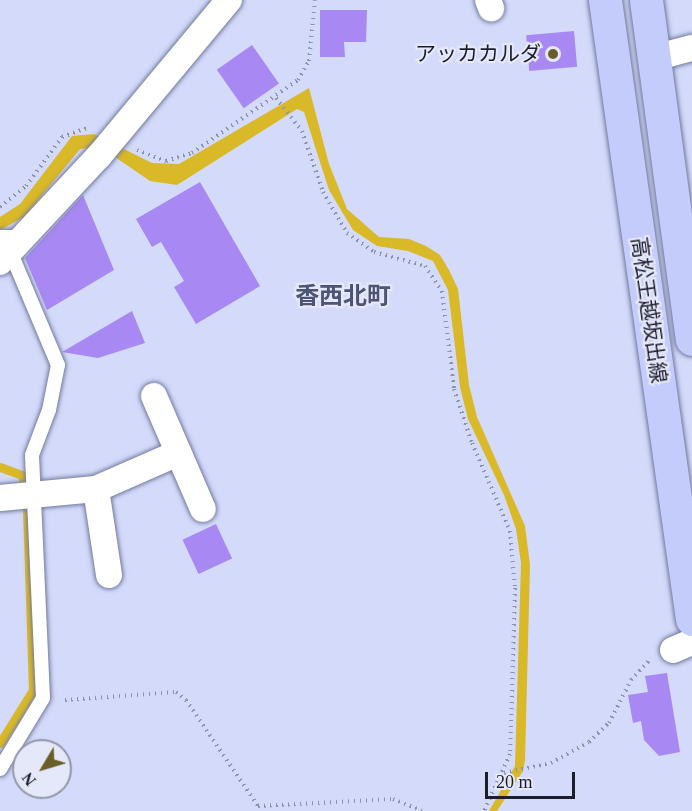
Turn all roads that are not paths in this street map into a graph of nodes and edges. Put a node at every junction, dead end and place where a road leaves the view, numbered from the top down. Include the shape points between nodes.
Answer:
1 (229, 0) edge
2 (605, 0) edge
3 (646, 0) edge
4 (692, 48) edge
5 (654, 58) junction
6 (9, 247) edge
7 (692, 339) edge
8 (154, 396) dead end
9 (178, 453) junction
10 (96, 489) junction
11 (31, 497) junction
12 (0, 498) edge
13 (203, 509) dead end
14 (109, 575) dead end
15 (692, 619) edge
16 (0, 769) edge

1 - 6 street via 99,156
2 - 15 main road, 高松王越坂出線
3 - 5 main road, 高松王越坂出線
4 - 5 street
5 - 7 main road, 高松王越坂出線
6 - 11 lane via 58,364 49,410 32,454
8 - 9 street
9 - 10 street
9 - 13 street
10 - 11 street
10 - 14 street
11 - 12 street
11 - 16 lane via 43,698

